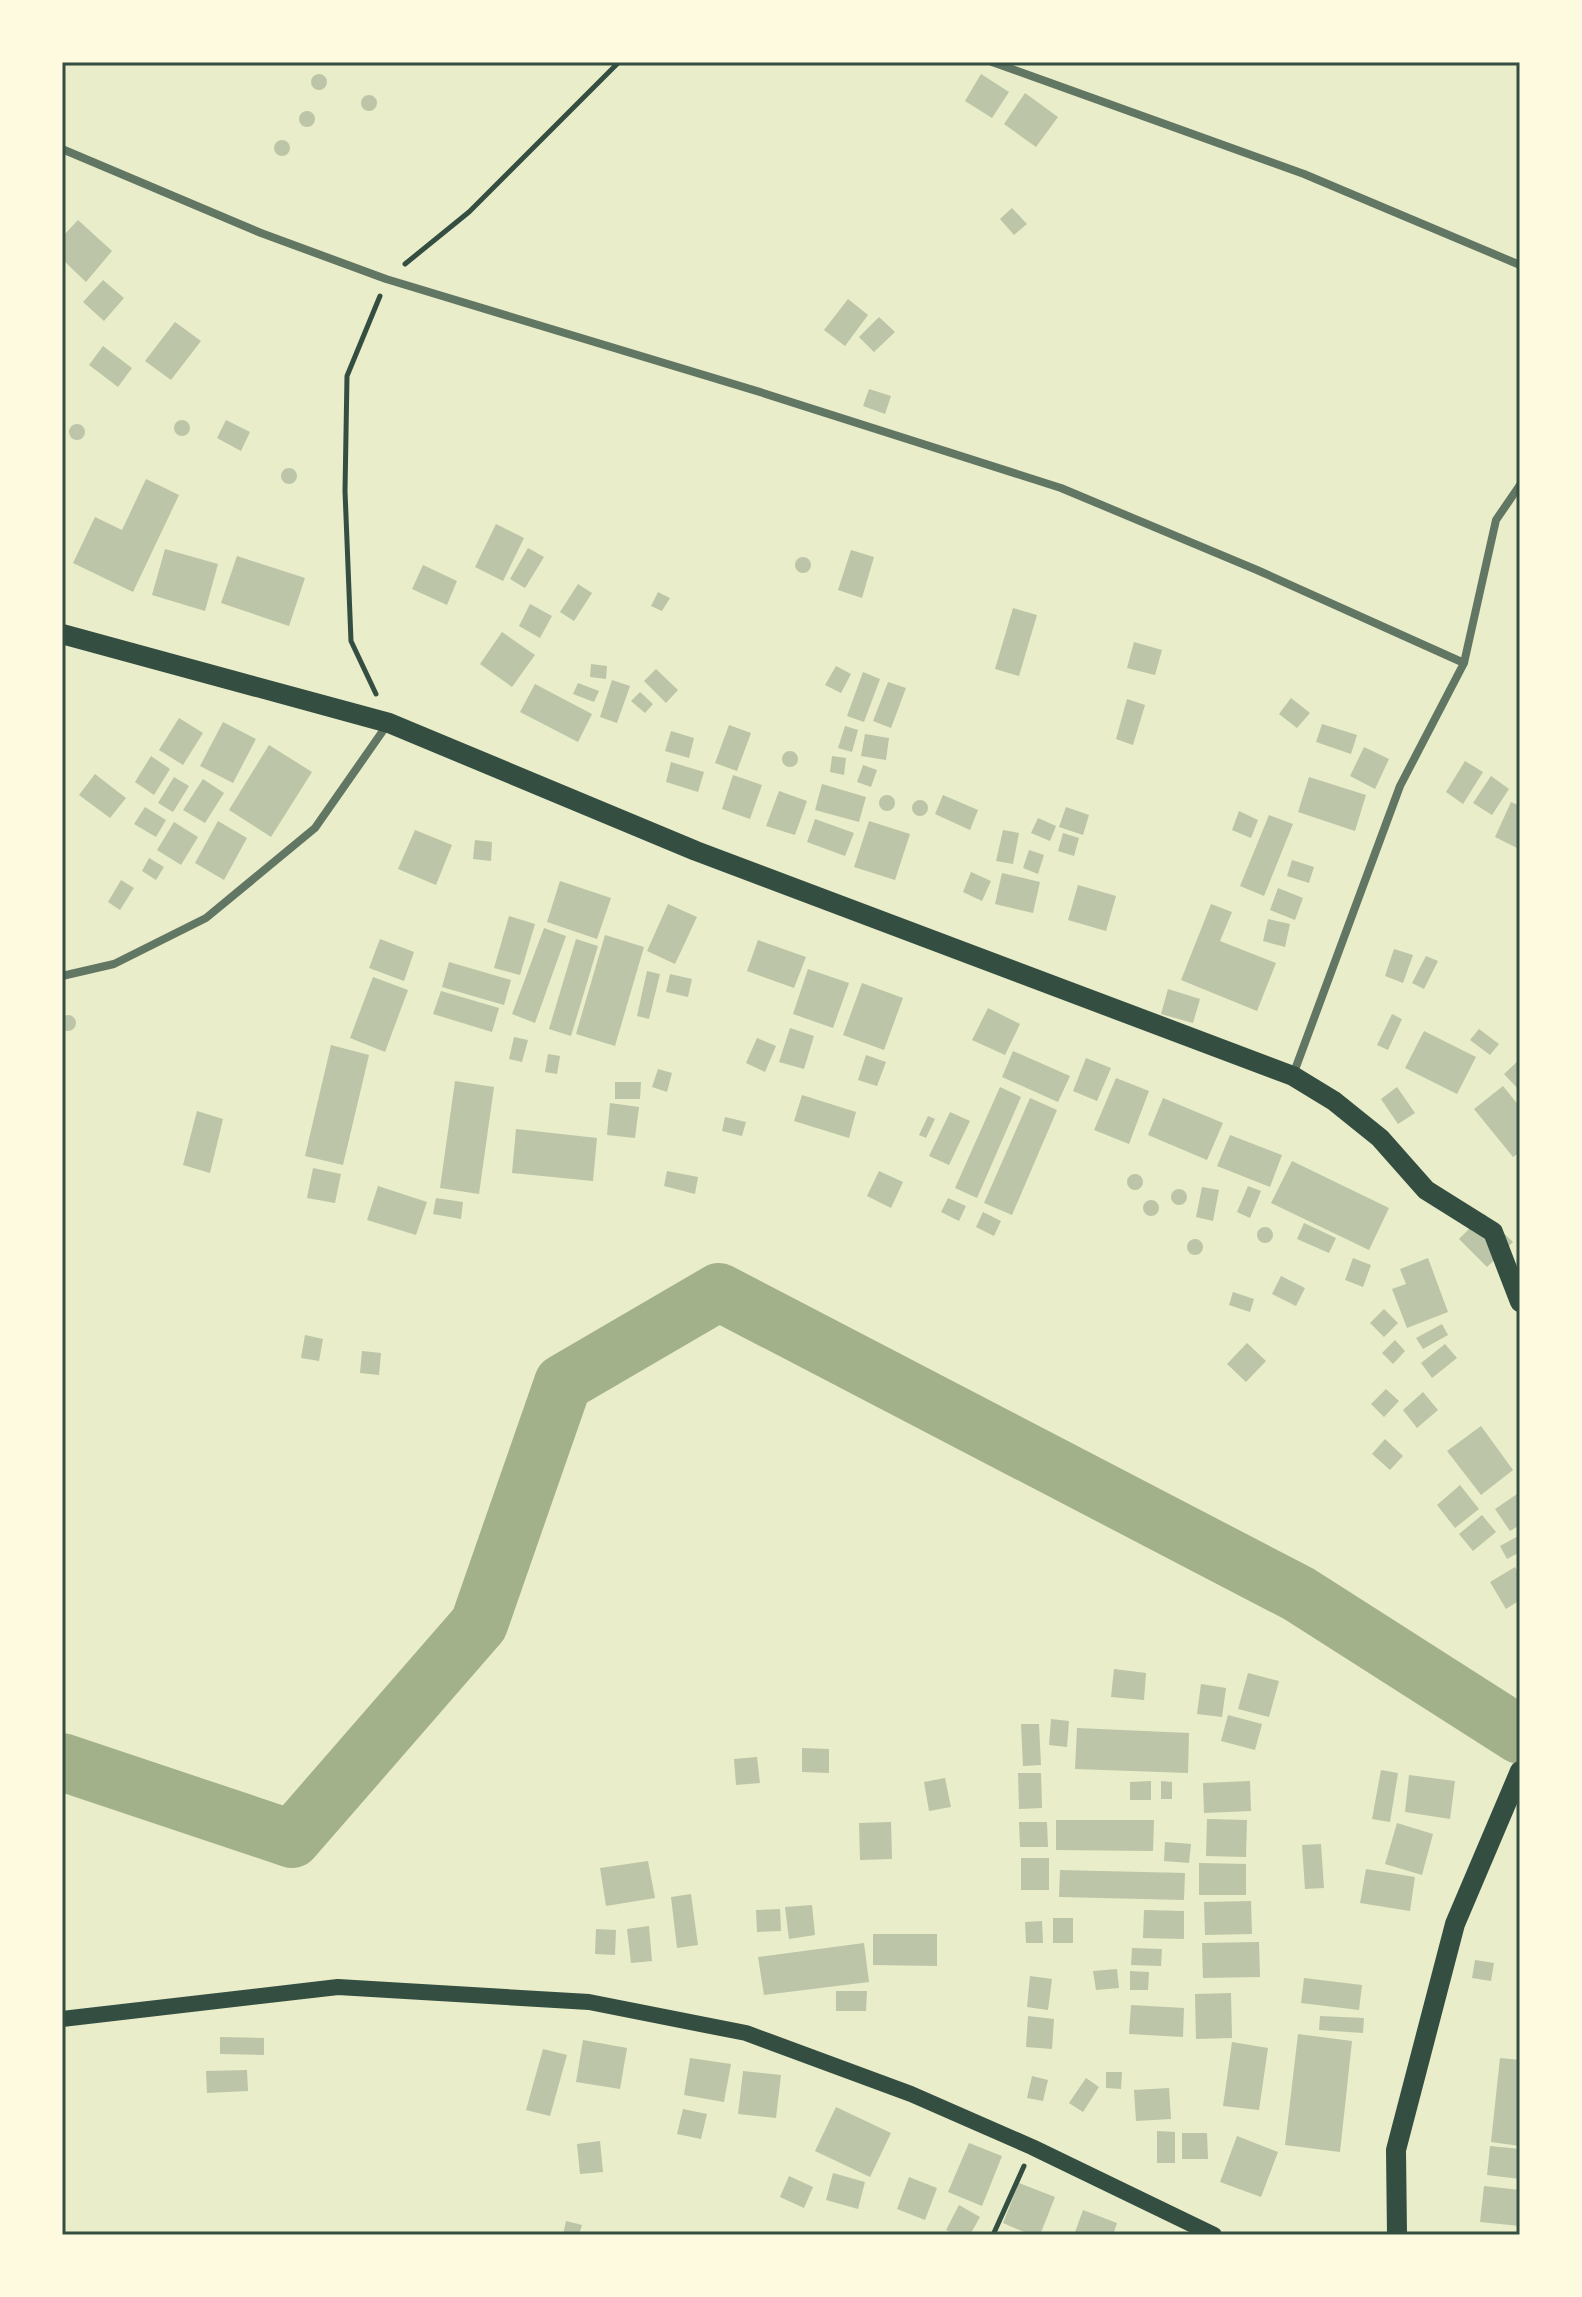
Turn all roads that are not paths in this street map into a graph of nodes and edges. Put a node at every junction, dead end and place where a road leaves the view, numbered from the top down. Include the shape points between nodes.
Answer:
1 (992, 62) edge
2 (62, 149) edge
3 (1520, 265) edge
4 (1520, 485) edge
5 (62, 634) edge
6 (1464, 663) junction
7 (389, 723) junction
8 (62, 976) edge
9 (1293, 1076) junction
10 (1520, 1302) edge
11 (1520, 1771) edge
12 (62, 2019) edge
13 (1214, 2235) edge
14 (1397, 2235) edge

1 - 3 street via 1304,174
2 - 6 street via 386,279 1061,488
4 - 6 street via 1496,520
5 - 7 main road
6 - 9 street via 1400,786
7 - 8 street via 315,828 206,918 114,964
7 - 9 main road via 696,851
9 - 10 main road via 1380,1138 1426,1190 1493,1232
11 - 14 main road via 1455,1924 1396,2150
12 - 13 main road via 338,1987 589,2002 746,2033 911,2094

